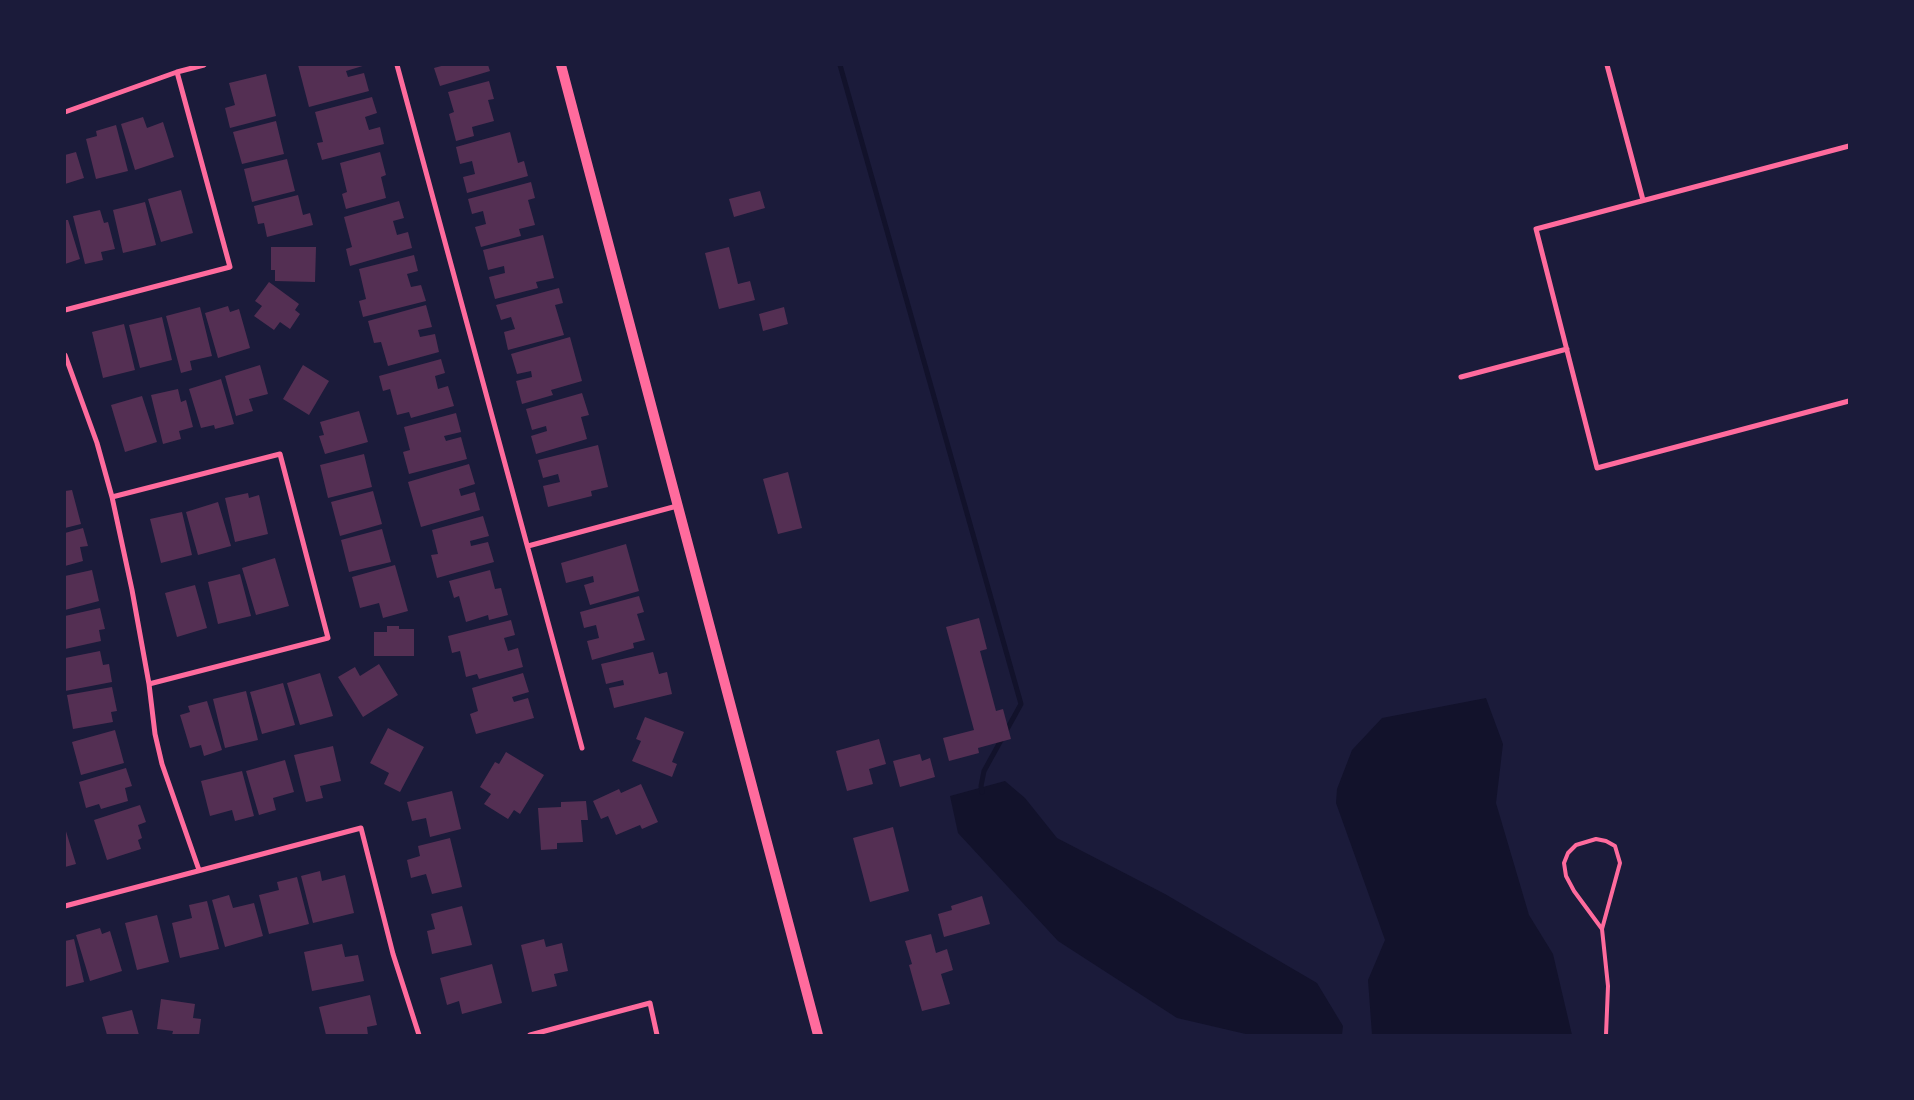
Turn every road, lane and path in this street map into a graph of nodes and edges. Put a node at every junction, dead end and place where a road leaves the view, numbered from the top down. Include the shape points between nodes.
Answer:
1 (204, 65) edge
2 (397, 65) edge
3 (561, 65) edge
4 (1608, 65) edge
5 (177, 72) junction
6 (65, 112) edge
7 (1849, 146) edge
8 (1643, 200) junction
9 (65, 310) edge
10 (1567, 350) junction
11 (65, 355) edge
12 (1461, 377) dead end
13 (1849, 401) edge
14 (112, 497) junction
15 (679, 506) junction
16 (528, 546) junction
17 (149, 684) junction
18 (582, 748) dead end
19 (199, 870) junction
20 (65, 906) edge
21 (1602, 929) junction
22 (420, 1035) edge
23 (530, 1035) edge
24 (656, 1035) edge
25 (818, 1035) edge
26 (1606, 1035) edge

1 - 5 street
2 - 16 street
3 - 15 main road
4 - 8 street
5 - 6 street
5 - 9 street via 230,267
7 - 8 street
8 - 10 street via 1536,229
10 - 12 street
10 - 13 street via 1597,468
11 - 14 street via 97,443
14 - 17 street
14 - 17 street via 280,454 328,638
15 - 16 street
15 - 25 main road
16 - 18 street
17 - 19 street via 162,764
19 - 20 street
19 - 22 street via 361,828 393,954
21 - 21 lane via 1620,862 1615,846 1596,839 1576,845 1564,863 1574,891
21 - 26 lane via 1608,986
23 - 24 street via 650,1003

